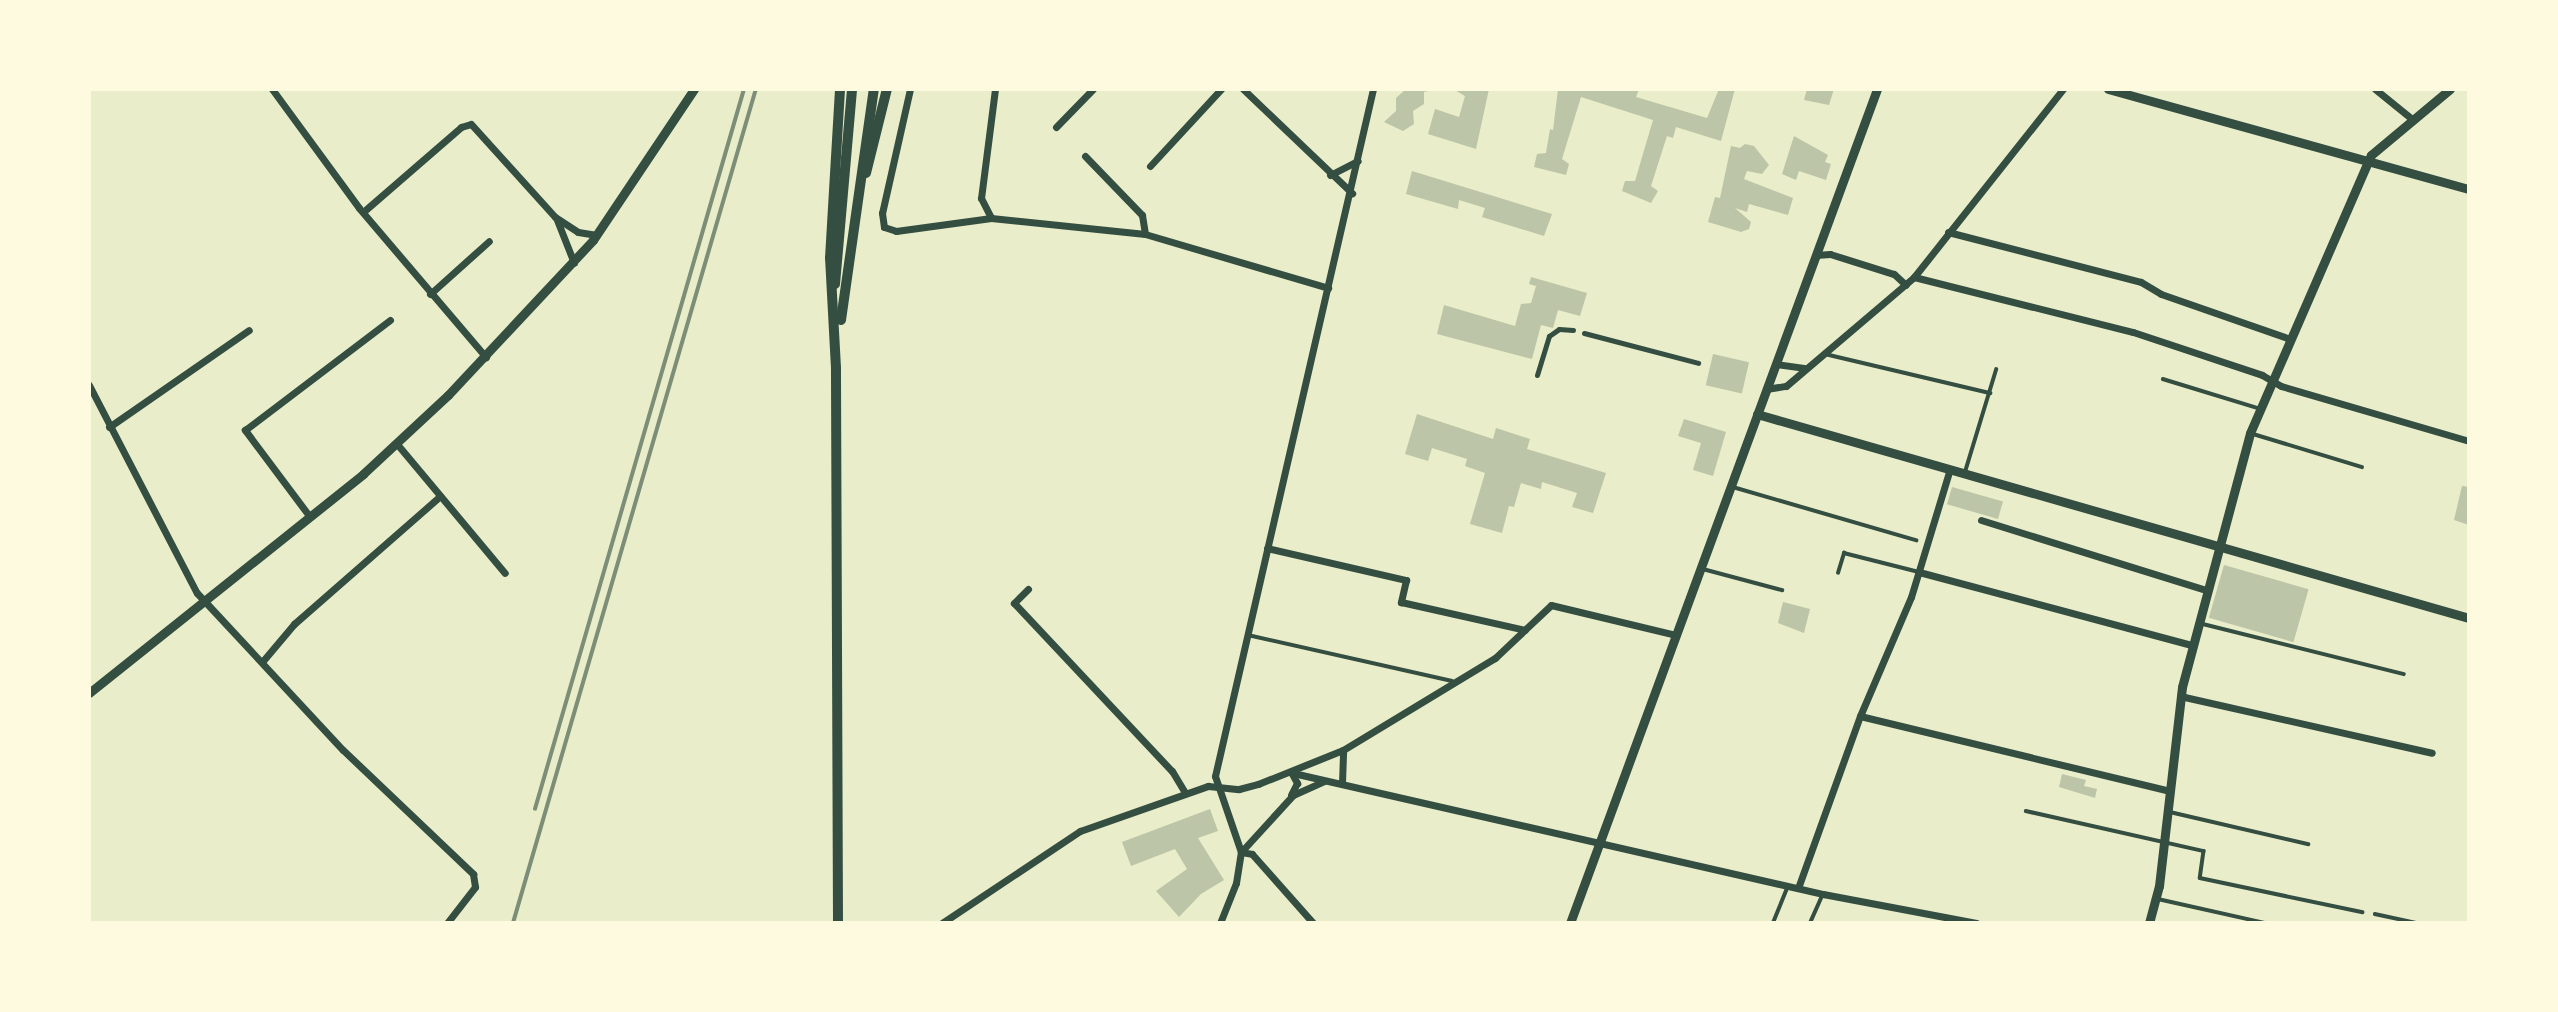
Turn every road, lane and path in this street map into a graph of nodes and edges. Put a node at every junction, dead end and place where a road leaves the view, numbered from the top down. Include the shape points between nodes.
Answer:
1 (272, 89) edge
2 (840, 89) edge
3 (852, 89) edge
4 (874, 89) edge
5 (887, 89) edge
6 (910, 89) edge
7 (995, 89) edge
8 (1093, 89) edge
9 (1221, 89) edge
10 (1243, 89) edge
11 (1373, 89) edge
12 (1877, 89) edge
13 (2063, 89) edge
14 (2108, 89) edge
15 (2375, 89) edge
16 (2450, 89) edge
17 (689, 92) edge
18 (2412, 119) junction
19 (1056, 127) dead end
20 (1085, 156) dead end
21 (1359, 161) junction
22 (2369, 161) junction
23 (1150, 166) dead end
24 (1330, 174) junction
25 (2469, 190) edge
26 (1352, 193) junction
27 (363, 212) junction
28 (555, 217) junction
29 (991, 218) junction
30 (852, 231) junction
31 (1948, 232) junction
32 (1145, 234) junction
33 (597, 235) junction
34 (489, 241) dead end
35 (1816, 255) junction
36 (574, 264) junction
37 (1914, 277) junction
38 (1906, 285) junction
39 (1328, 288) junction
40 (430, 294) junction
41 (835, 295) junction
42 (390, 320) dead end
43 (250, 330) dead end
44 (1573, 330) dead end
45 (1584, 333) dead end
46 (2290, 339) junction
47 (1823, 353) junction
48 (486, 357) junction
49 (1698, 363) dead end
50 (1776, 364) junction
51 (1808, 366) junction
52 (836, 368) junction
53 (1996, 370) dead end
54 (1536, 375) dead end
55 (2163, 379) dead end
56 (2272, 380) junction
57 (89, 385) edge
58 (1766, 389) junction
59 (1990, 393) junction
60 (2259, 409) junction
61 (1757, 414) junction
62 (110, 427) junction
63 (2250, 432) junction
64 (2469, 441) edge
65 (397, 444) junction
66 (2362, 467) dead end
67 (1950, 469) junction
68 (1965, 474) junction
69 (1731, 486) junction
70 (440, 496) junction
71 (310, 517) junction
72 (1981, 520) dead end
73 (1916, 540) dead end
74 (2217, 546) junction
75 (1268, 548) junction
76 (1700, 568) junction
77 (1919, 572) junction
78 (505, 573) dead end
79 (1838, 573) dead end
80 (1028, 589) dead end
81 (1782, 590) dead end
82 (2206, 590) junction
83 (205, 602) junction
84 (2469, 618) edge
85 (2197, 622) junction
86 (1525, 630) junction
87 (1248, 634) junction
88 (1676, 635) junction
89 (2192, 645) junction
90 (262, 662) junction
91 (2404, 674) dead end
92 (1458, 682) junction
93 (89, 693) edge
94 (2180, 696) junction
95 (1860, 716) junction
96 (1343, 750) junction
97 (2432, 753) dead end
98 (1290, 772) junction
99 (1328, 780) junction
100 (1342, 783) junction
101 (1217, 785) junction
102 (2169, 791) junction
103 (1185, 793) junction
104 (1289, 799) junction
105 (2026, 811) dead end
106 (2167, 811) junction
107 (1600, 843) junction
108 (2164, 843) junction
109 (2308, 844) dead end
110 (1241, 852) junction
111 (1788, 886) junction
112 (1798, 888) junction
113 (1823, 894) junction
114 (2157, 899) junction
115 (2362, 912) dead end
116 (2375, 914) dead end
117 (839, 922) edge
118 (447, 923) edge
119 (942, 923) edge
120 (1220, 923) edge
121 (1313, 923) edge
122 (1570, 923) edge
123 (1773, 923) edge
124 (1810, 923) edge
125 (1976, 923) edge
126 (2149, 923) edge
127 (2265, 923) edge
128 (2417, 923) edge

1 - 27 street
2 - 41 main road via 830,236
3 - 41 main road
4 - 30 main road
5 - 30 main road
6 - 29 street via 882,213 884,227 896,231
7 - 29 street via 981,198
8 - 19 street
9 - 23 street
10 - 24 street
11 - 21 street
12 - 35 street
13 - 31 street
14 - 22 street
15 - 18 street
16 - 18 street
17 - 33 street
18 - 22 street via 2376,148
20 - 32 street via 1144,217
21 - 24 street
21 - 26 street
22 - 25 street
22 - 46 street
24 - 26 street
26 - 39 street
27 - 28 street via 461,127 471,124
27 - 40 street
28 - 33 street via 578,232
28 - 36 street
29 - 32 street
30 - 52 main road
31 - 37 street
31 - 46 street via 2141,282 2161,294
32 - 39 street
33 - 36 street
34 - 40 street
35 - 38 street via 1830,254 1894,274
35 - 50 street
36 - 48 street
37 - 38 street
37 - 56 street via 2133,332
38 - 47 street
39 - 75 street
40 - 48 street
41 - 52 main road
42 - 71 street via 245,430
43 - 62 street
44 - 54 street via 1559,329 1549,336
45 - 49 street
46 - 56 street
47 - 51 street
47 - 59 lane
48 - 65 street
50 - 51 street via 1794,370
50 - 58 street
51 - 58 street via 1786,386
52 - 117 main road
53 - 59 lane
55 - 60 lane
56 - 60 street
56 - 64 street
57 - 62 street
58 - 61 street
59 - 68 lane
60 - 63 street
61 - 67 street
61 - 69 street
62 - 83 street via 169,545
63 - 66 lane
63 - 74 street
65 - 70 street
65 - 71 street
67 - 68 street
67 - 77 street
68 - 74 street
69 - 73 lane
69 - 76 street
70 - 78 street
70 - 90 street via 294,624
71 - 83 street
72 - 82 street
74 - 82 street
74 - 84 street
75 - 86 street via 1406,580 1401,602
75 - 87 street
76 - 81 lane
76 - 88 street
77 - 79 lane via 1844,553
77 - 89 street
77 - 95 street
80 - 103 street via 1014,603 1171,771
82 - 85 street
83 - 90 street
83 - 93 street
85 - 89 street
85 - 91 lane
86 - 88 street via 1556,604
86 - 92 street via 1495,659
87 - 92 lane
87 - 101 street via 1215,776
88 - 107 street
89 - 94 street
90 - 118 street via 343,750 473,874 472,892
92 - 96 street
94 - 97 street
94 - 102 street
95 - 102 street
95 - 112 street
96 - 98 street
96 - 100 street
98 - 99 street
98 - 101 street via 1239,789
98 - 104 street via 1297,783
99 - 100 street
99 - 104 street
100 - 107 street
101 - 103 street
101 - 110 street
102 - 106 street
103 - 119 street via 1073,835
104 - 110 street
105 - 108 lane
106 - 108 street
106 - 109 lane
107 - 111 street
107 - 122 street
108 - 114 street
108 - 115 lane via 2204,851 2200,878
110 - 120 street via 1236,883
110 - 121 street via 1252,854
111 - 112 street
111 - 123 lane
112 - 113 street
113 - 124 lane
113 - 125 street
114 - 126 street
114 - 127 lane
116 - 128 lane

